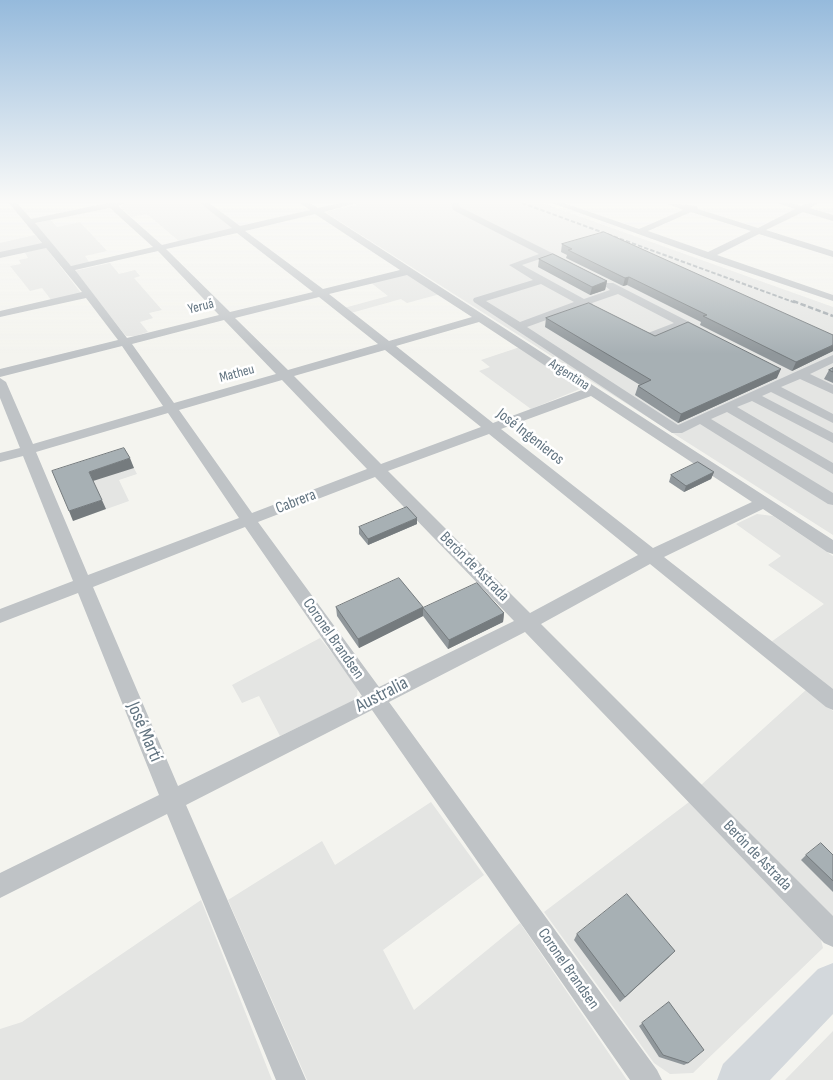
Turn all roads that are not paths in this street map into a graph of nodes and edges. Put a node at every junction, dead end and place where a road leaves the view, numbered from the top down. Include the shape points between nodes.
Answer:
1 (56, 253) edge
2 (137, 253) edge
3 (165, 253) edge
4 (271, 253) edge
5 (382, 253) edge
6 (701, 253) edge
7 (713, 253) edge
8 (547, 254) joint
9 (708, 256) junction
10 (70, 269) junction
11 (579, 270) edge
12 (409, 271) junction
13 (542, 280) junction
14 (603, 282) edge
15 (619, 290) junction
16 (321, 293) junction
17 (88, 294) junction
18 (833, 298) edge
19 (584, 303) junction
20 (600, 312) edge
21 (0, 314) edge
22 (228, 316) junction
23 (481, 318) junction
24 (683, 323) junction
25 (623, 324) edge
26 (519, 326) junction
27 (717, 340) edge
28 (124, 341) junction
29 (385, 345) junction
30 (833, 359) edge
31 (775, 370) edge
32 (0, 373) edge
33 (284, 376) junction
34 (796, 376) junction
35 (0, 382) edge
36 (771, 387) junction
37 (833, 390) edge
38 (592, 391) junction
39 (753, 396) junction
40 (171, 407) junction
41 (727, 407) junction
42 (701, 419) junction
43 (833, 419) edge
44 (490, 429) junction
45 (833, 439) edge
46 (29, 449) junction
47 (0, 458) edge
48 (833, 469) edge
49 (378, 470) junction
50 (833, 500) edge
51 (763, 503) junction
52 (249, 521) junction
53 (833, 548) edge
54 (653, 555) junction
55 (82, 584) junction
56 (0, 616) edge
57 (529, 622) junction
58 (375, 698) junction
59 (833, 701) edge
60 (173, 801) junction
61 (0, 886) edge
62 (833, 934) edge
63 (833, 984) edge
64 (291, 1080) edge
65 (648, 1080) edge
66 (739, 1080) edge

1 - 10 street, Coronel Brandsen
2 - 10 street
3 - 22 street, Berón de Astrada
4 - 16 street, José Ingenieros
5 - 12 street, Argentina
6 - 9 street
7 - 9 street
8 - 11 street
8 - 13 street via 514,265
9 - 18 street
10 - 17 street, Coronel Brandsen
12 - 16 street, Yeruá
12 - 23 street, Argentina
13 - 19 street
13 - 26 street via 478,300
14 - 15 street
15 - 19 street
15 - 24 street
16 - 22 street, Yeruá
16 - 29 street, José Ingenieros
17 - 21 street
17 - 28 street, Coronel Brandsen
19 - 20 street
19 - 26 street
22 - 28 street, Yeruá
22 - 33 street, Berón de Astrada
23 - 29 street, Matheu
23 - 38 street, Argentina
24 - 25 street via 647,337
24 - 27 street
26 - 42 street via 677,430
28 - 32 street, Yeruá
28 - 40 street, Coronel Brandsen
29 - 33 street, Matheu
29 - 44 street, José Ingenieros
30 - 34 street
31 - 34 street
33 - 40 street, Matheu
33 - 49 street, Berón de Astrada
34 - 36 street
34 - 37 street
35 - 46 street, José Martí
36 - 39 street
36 - 43 street
38 - 44 street, Cabrera
38 - 51 street, Argentina
39 - 41 street
39 - 45 street
40 - 46 street, Matheu
40 - 52 street, Coronel Brandsen
41 - 42 street
41 - 48 street
42 - 50 street
44 - 49 street, Cabrera
44 - 54 street, José Ingenieros
46 - 47 street, Matheu
46 - 55 street, José Martí
49 - 52 street, Cabrera
49 - 57 street, Berón de Astrada
51 - 53 street, Argentina
51 - 54 street, Australia
52 - 55 street, Cabrera
52 - 58 street, Coronel Brandsen
54 - 57 street, Australia
54 - 59 street, José Ingenieros
55 - 56 street, Cabrera
55 - 60 street, José Martí
57 - 58 street, Australia
57 - 62 street, Berón de Astrada
58 - 60 street, Australia
58 - 65 street, Coronel Brandsen
60 - 61 street, Australia
60 - 64 street, José Martí
63 - 66 highway

